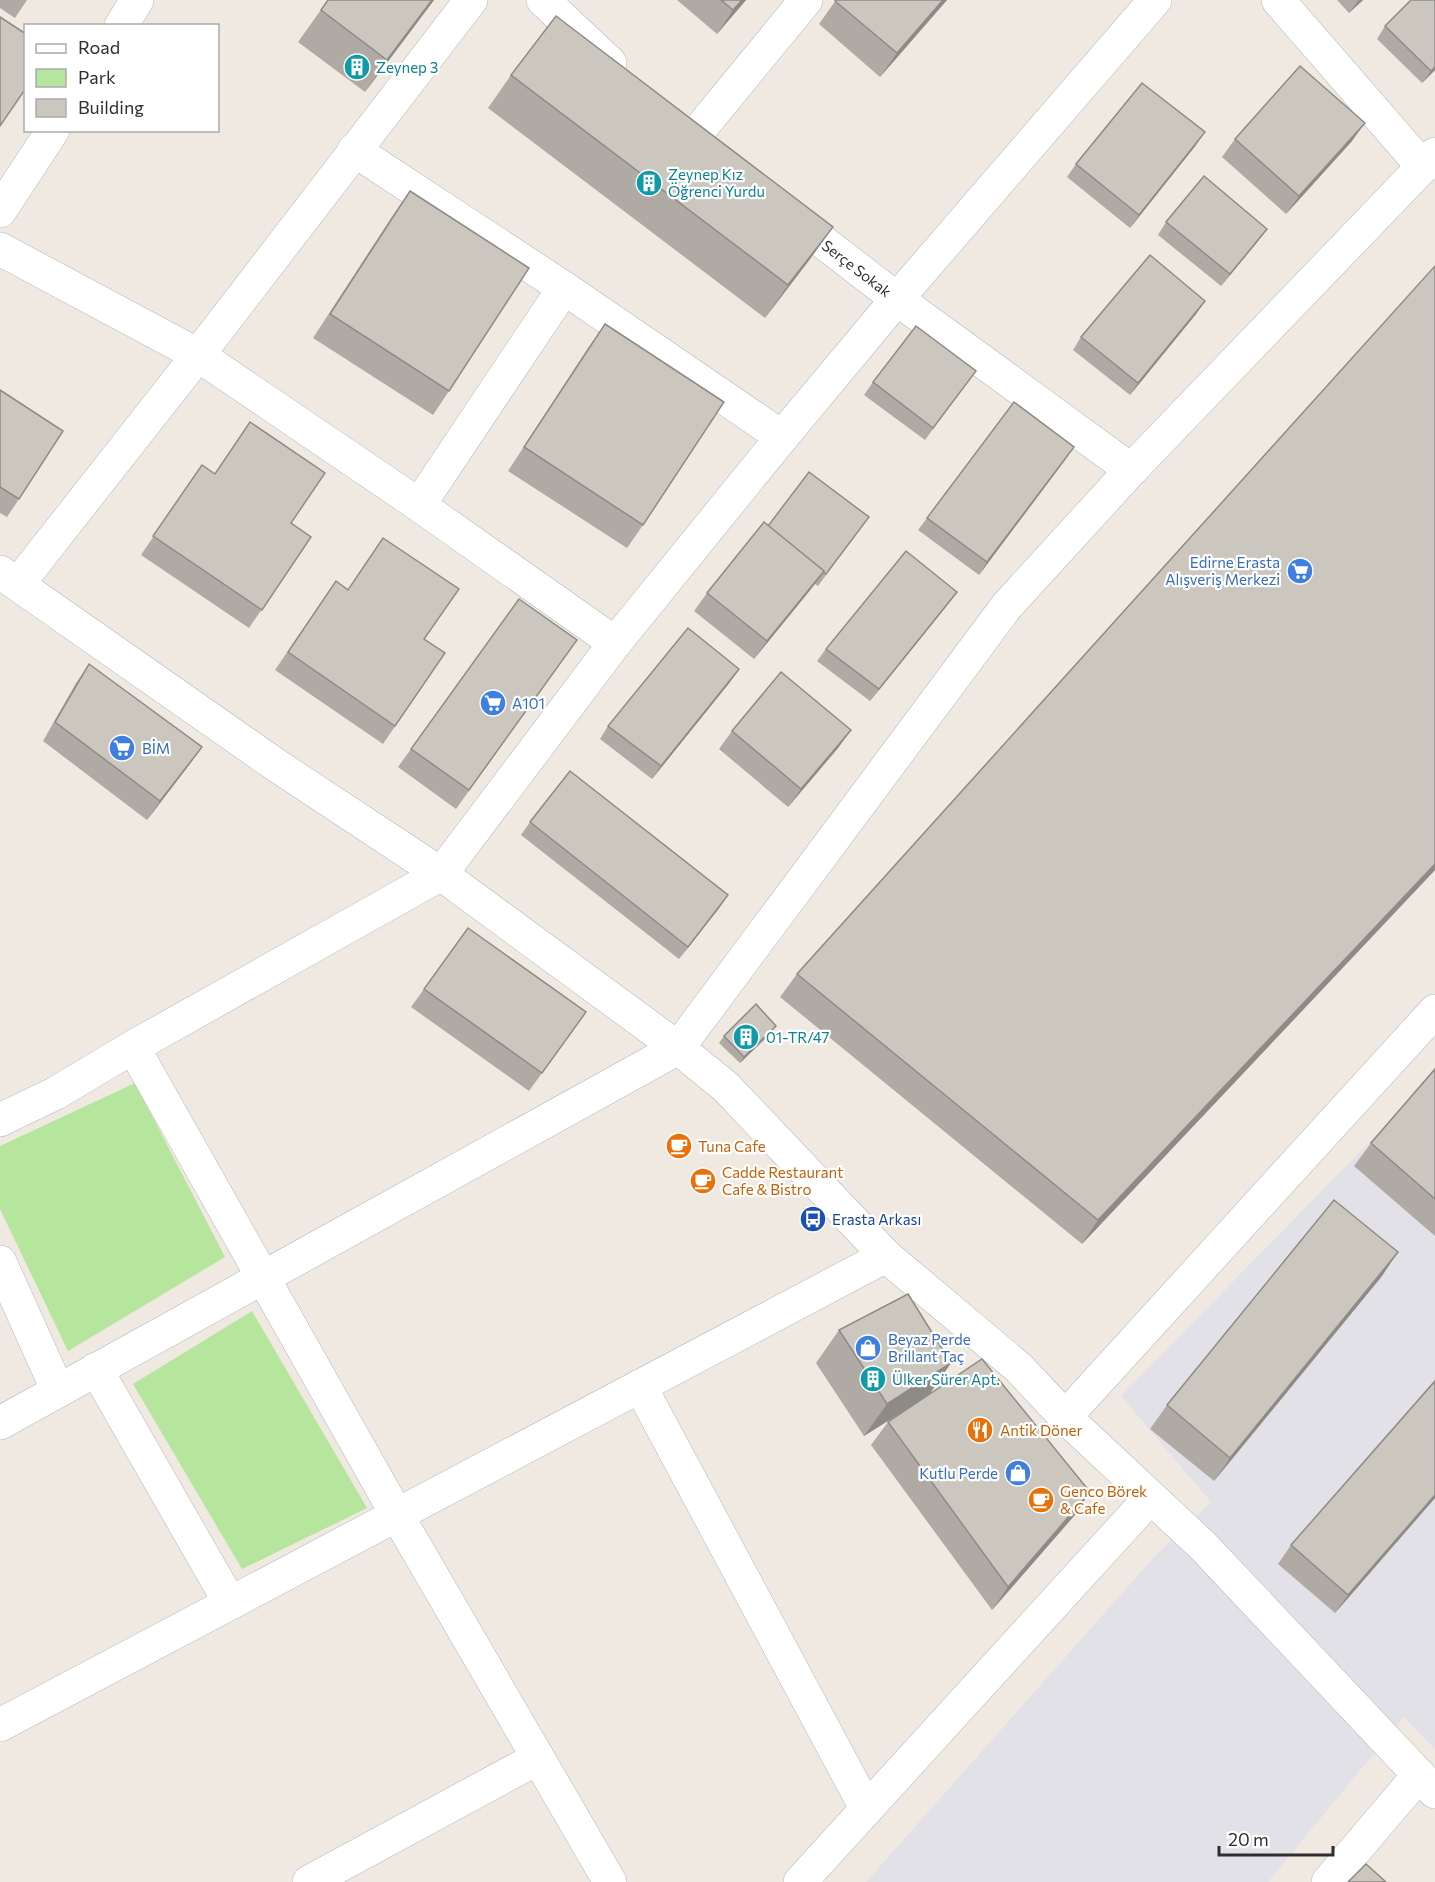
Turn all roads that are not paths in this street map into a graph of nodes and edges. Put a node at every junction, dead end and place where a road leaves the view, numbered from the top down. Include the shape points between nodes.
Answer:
1 (137, 0) edge
2 (471, 0) edge
3 (543, 0) edge
4 (806, 0) edge
5 (1155, 0) edge
6 (1278, 0) edge
7 (122, 24) edge
8 (630, 82) edge
9 (51, 132) edge
10 (692, 139) edge
11 (354, 150) junction
12 (1429, 160) edge
13 (766, 198) edge
14 (0, 212) edge
15 (0, 249) edge
16 (564, 288) junction
17 (897, 299) junction
18 (198, 355) junction
19 (782, 437) junction
20 (1131, 470) junction
21 (419, 505) junction
22 (9, 578) edge
23 (615, 643) junction
24 (441, 874) junction
25 (1435, 1011) edge
26 (133, 1047) junction
27 (678, 1048) junction
28 (0, 1120) edge
29 (886, 1256) junction
30 (0, 1262) edge
31 (262, 1278) junction
32 (96, 1369) junction
33 (640, 1386) junction
34 (58, 1391) junction
35 (1065, 1417) junction
36 (0, 1423) edge
37 (1150, 1498) junction
38 (397, 1515) junction
39 (230, 1603) junction
40 (0, 1725) edge
41 (538, 1758) junction
42 (1427, 1783) edge
43 (866, 1808) junction
44 (309, 1882) edge
45 (610, 1882) edge
46 (800, 1882) edge
47 (1328, 1882) edge

1 - 7 street
2 - 11 street
3 - 8 street
4 - 10 street
5 - 17 street
6 - 12 street
9 - 14 street
11 - 16 street
11 - 18 street
12 - 20 street
13 - 17 street, Serçe Sokak
15 - 18 street
16 - 19 street
16 - 21 street
17 - 19 street
17 - 20 street, Serçe Sokak
18 - 21 street
18 - 22 street
19 - 23 street
20 - 27 street via 1006,607
21 - 23 street
22 - 24 street via 276,765
23 - 24 street
24 - 26 street
24 - 27 street
25 - 35 street
26 - 28 street via 56,1093
26 - 31 street
27 - 29 street via 726,1087
27 - 31 street
29 - 33 street
29 - 35 street via 1019,1368
30 - 34 street
31 - 32 street
31 - 38 street
32 - 34 street
32 - 39 street
33 - 38 street
33 - 43 street
34 - 36 street
35 - 37 street
37 - 42 street via 1203,1546
37 - 43 street
38 - 39 street
38 - 41 street
39 - 40 street
41 - 44 street
41 - 45 street
42 - 47 street
43 - 46 street

